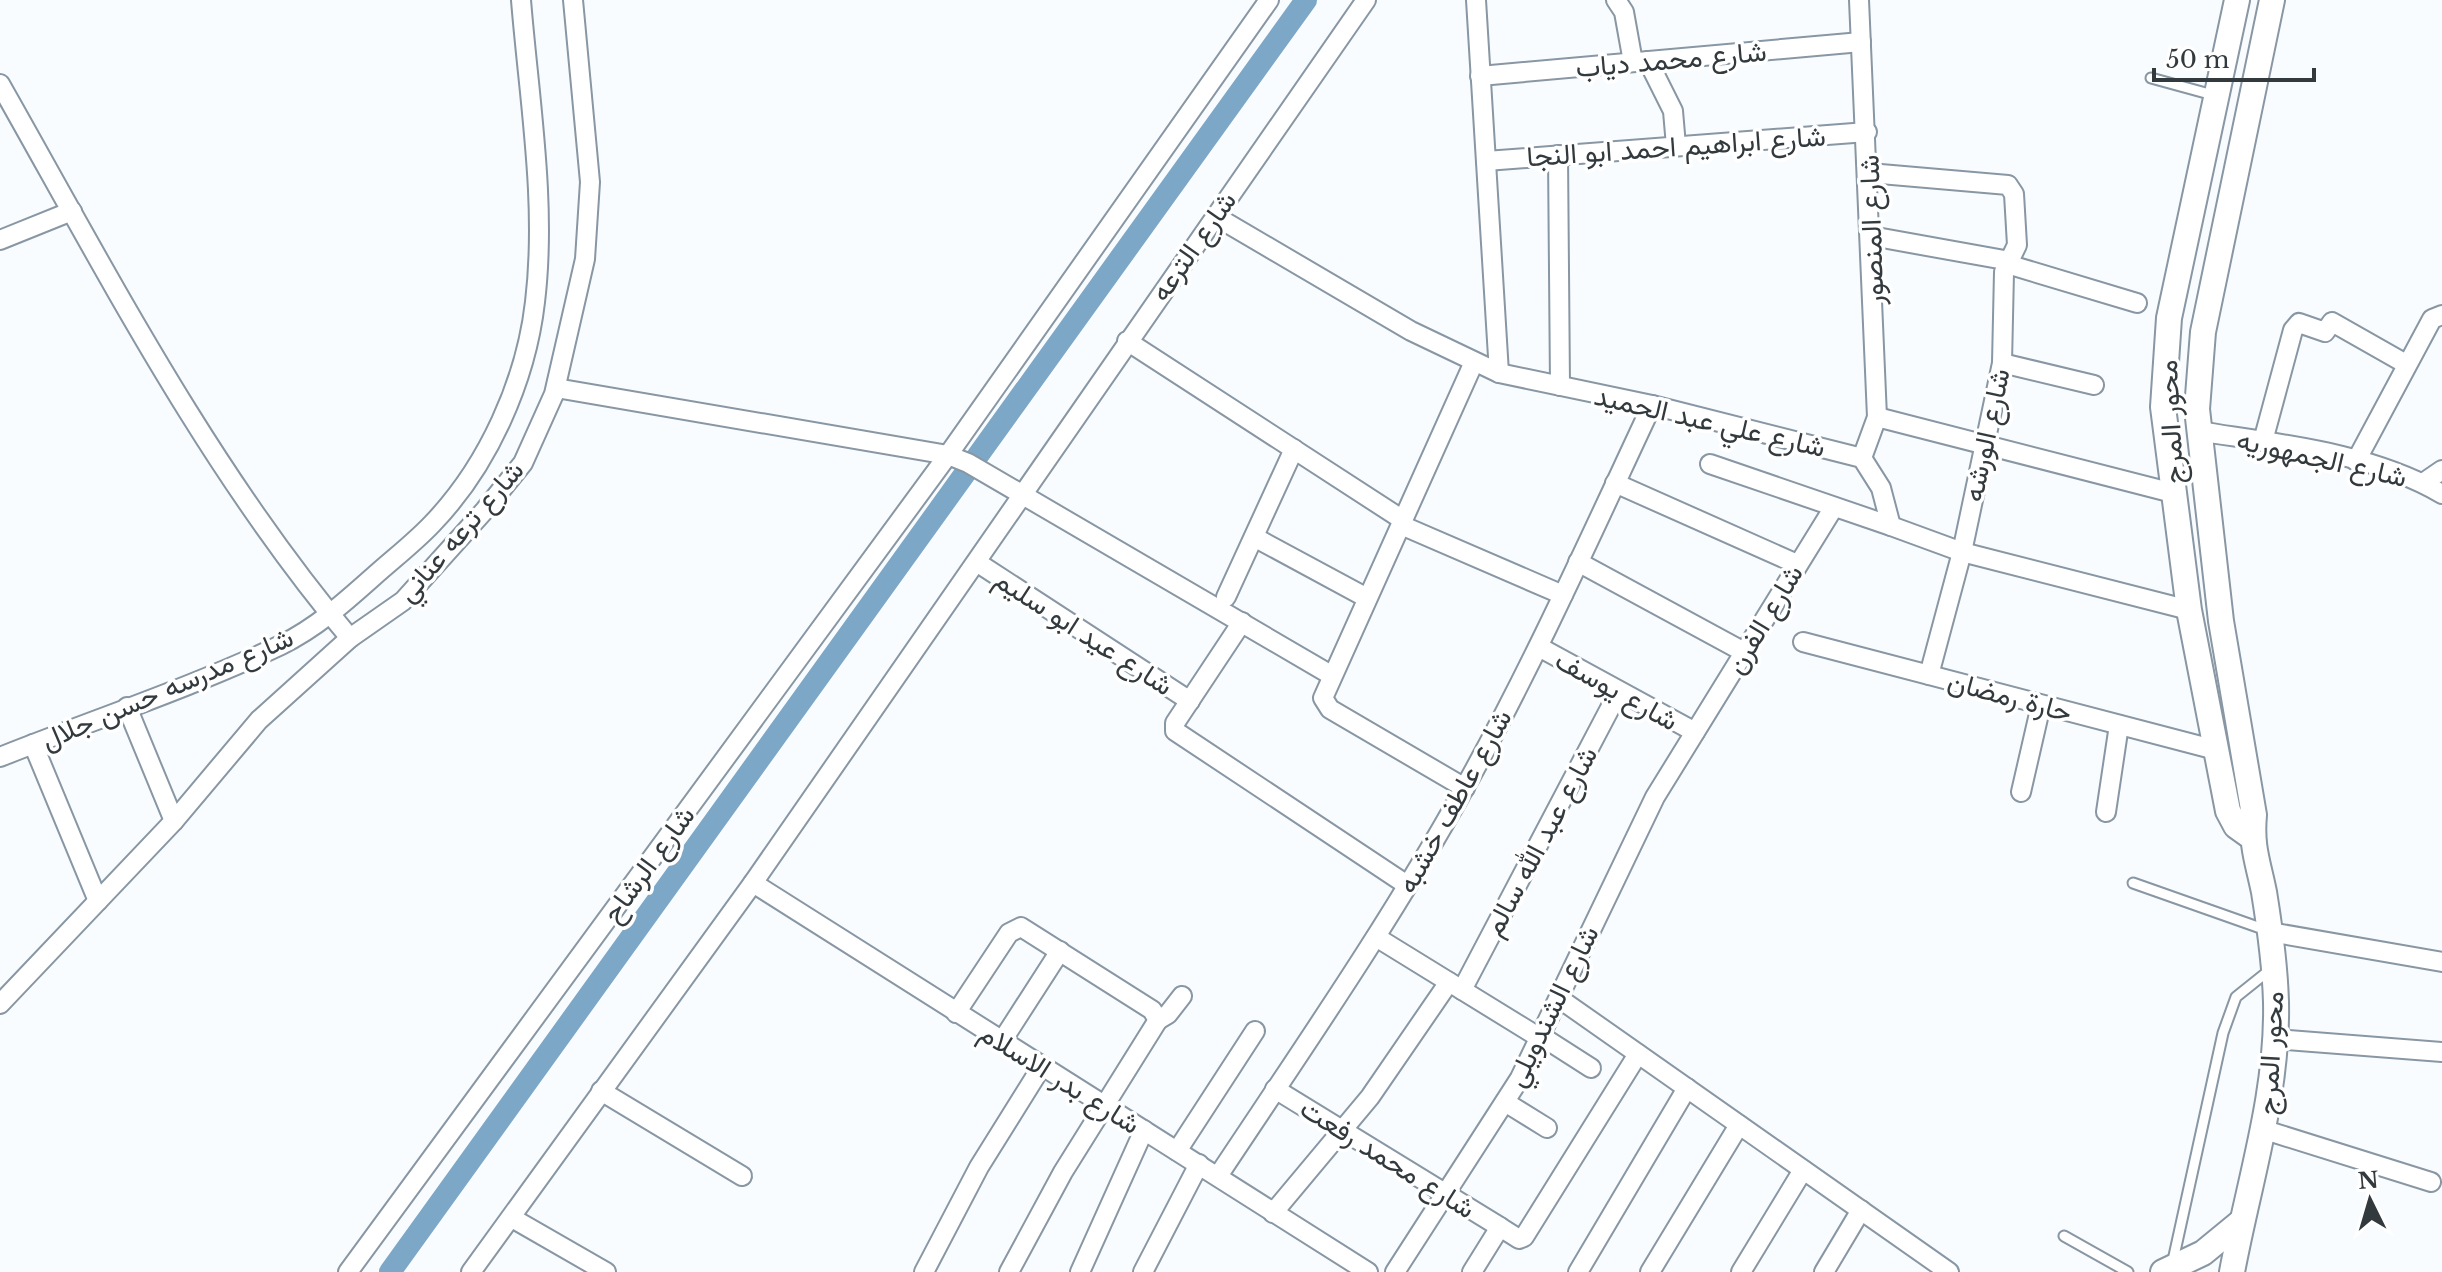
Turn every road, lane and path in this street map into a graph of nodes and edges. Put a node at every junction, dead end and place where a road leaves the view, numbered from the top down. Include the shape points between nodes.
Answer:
1 (521, 0) edge
2 (573, 0) edge
3 (1269, 0) edge
4 (1366, 0) edge
5 (1476, 0) edge
6 (1616, 0) edge
7 (1859, 0) edge
8 (2237, 0) edge
9 (2272, 0) edge
10 (1861, 42) junction
11 (1640, 62) junction
12 (1480, 76) junction
13 (2151, 78) dead end
14 (0, 84) edge
15 (2215, 96) junction
16 (1867, 132) junction
17 (1676, 146) junction
18 (1558, 155) junction
19 (1486, 161) junction
20 (1869, 173) junction
21 (72, 211) junction
22 (1215, 216) junction
23 (1871, 236) junction
24 (0, 240) edge
25 (2008, 262) junction
26 (2137, 303) dead end
27 (2442, 315) edge
28 (1127, 341) junction
29 (1474, 362) junction
30 (2002, 363) junction
31 (2406, 364) junction
32 (1499, 373) junction
33 (2094, 385) dead end
34 (1560, 386) junction
35 (556, 388) junction
36 (1652, 405) junction
37 (1877, 417) junction
38 (2198, 431) junction
39 (2263, 441) junction
40 (1983, 443) junction
41 (1294, 449) junction
42 (948, 455) junction
43 (1862, 458) junction
44 (2356, 461) junction
45 (1710, 464) dead end
46 (2442, 470) edge
47 (1615, 483) junction
48 (2423, 483) junction
49 (2173, 493) junction
50 (2442, 494) edge
51 (1025, 495) junction
52 (1834, 507) junction
53 (1402, 522) junction
54 (1891, 526) junction
55 (1254, 537) junction
56 (1962, 552) junction
57 (1578, 562) junction
58 (978, 563) junction
59 (1797, 564) junction
60 (1563, 595) junction
61 (1226, 597) dead end
62 (1367, 598) junction
63 (2189, 610) junction
64 (331, 615) junction
65 (1242, 622) junction
66 (350, 638) junction
67 (1803, 642) dead end
68 (1539, 647) junction
69 (1744, 652) junction
70 (1331, 675) junction
71 (1929, 675) junction
72 (1618, 693) junction
73 (1190, 701) junction
74 (2041, 705) junction
75 (127, 707) junction
76 (2119, 725) junction
77 (1695, 732) junction
78 (33, 744) junction
79 (2216, 750) junction
80 (0, 757) edge
81 (1465, 788) junction
82 (2021, 792) dead end
83 (2106, 812) dead end
84 (174, 821) junction
85 (2250, 836) junction
86 (753, 883) junction
87 (2133, 883) dead end
88 (1407, 885) junction
89 (98, 901) junction
90 (2270, 932) junction
91 (1376, 937) junction
92 (1060, 951) junction
93 (2442, 962) edge
94 (2274, 968) junction
95 (1456, 986) junction
96 (1182, 996) dead end
97 (1560, 999) junction
98 (1, 1000) edge
99 (956, 1013) junction
100 (1158, 1020) junction
101 (1255, 1031) dead end
102 (1540, 1037) junction
103 (2275, 1039) junction
104 (1002, 1041) junction
105 (2442, 1052) edge
106 (1638, 1054) junction
107 (1042, 1066) junction
108 (1591, 1068) dead end
109 (1687, 1088) junction
110 (1275, 1089) junction
111 (601, 1091) junction
112 (1505, 1102) junction
113 (1104, 1105) junction
114 (1739, 1125) junction
115 (1547, 1128) dead end
116 (1144, 1130) junction
117 (1341, 1130) junction
118 (2265, 1130) junction
119 (1177, 1151) junction
120 (1199, 1164) junction
121 (1803, 1170) junction
122 (742, 1176) dead end
123 (1218, 1176) junction
124 (2431, 1182) dead end
125 (1445, 1194) junction
126 (1861, 1210) junction
127 (1273, 1213) junction
128 (512, 1218) junction
129 (2242, 1221) junction
130 (1500, 1227) junction
131 (2064, 1236) dead end
132 (1927, 1266) edge
133 (2167, 1270) edge
134 (348, 1272) edge
135 (471, 1272) edge
136 (606, 1272) edge
137 (924, 1272) edge
138 (1009, 1272) edge
139 (1080, 1272) edge
140 (1143, 1272) edge
141 (1368, 1272) edge
142 (1395, 1272) edge
143 (1472, 1272) edge
144 (1578, 1272) edge
145 (1650, 1272) edge
146 (1741, 1272) edge
147 (1824, 1272) edge
148 (1949, 1272) edge
149 (2128, 1272) edge
150 (2232, 1272) edge

1 - 64 street, شارع ترعه عناني via 539,256 525,352 510,399 463,485 433,523
2 - 35 street, شارع ترعه عناني via 589,218
3 - 42 street
4 - 22 street, شارع الترعه
5 - 12 street
6 - 11 street
7 - 10 street, شارع المنصور
8 - 15 main road, محور المرج
9 - 38 main road, محور المرج via 2203,332
10 - 11 street, شارع محمد دياب
10 - 16 street, شارع المنصور
11 - 12 street, شارع محمد دياب
11 - 17 street via 1673,111
12 - 19 street
13 - 15 lane
14 - 21 street
15 - 49 main road, محور المرج via 2166,347 2163,407
16 - 17 street, شارع ابراهيم احمد ابو النجا
16 - 20 street, شارع المنصور
17 - 18 street, شارع ابراهيم احمد ابو النجا
18 - 19 street, شارع ابراهيم احمد ابو النجا
18 - 34 street
19 - 32 street
20 - 23 street, شارع المنصور
20 - 25 street, شارع الورشه via 2008,185 2014,194 2017,249
21 - 24 street
21 - 64 street via 236,486
22 - 28 street, شارع الترعه
22 - 29 street, شارع علي عبد الحميد
23 - 25 street
23 - 37 street, شارع المنصور
25 - 26 street
25 - 30 street, شارع الورشه via 2003,275
27 - 31 street via 2432,319
28 - 41 street
28 - 51 street, شارع الترعه
29 - 32 street, شارع علي عبد الحميد
29 - 53 street
30 - 33 street
30 - 40 street, شارع الورشه
31 - 39 street via 2332,322 2325,332 2299,323
31 - 44 street
32 - 34 street, شارع علي عبد الحميد
34 - 36 street, شارع علي عبد الحميد
35 - 42 street
35 - 66 street, شارع ترعه عناني via 523,463 485,510 403,601
36 - 43 street, شارع علي عبد الحميد
36 - 47 street, شارع عاطف خشبه
37 - 40 street
37 - 43 street, شارع المنصور
38 - 39 street, شارع الجمهوريه
38 - 85 main road, محور المرج via 2221,621 2254,815
39 - 44 street, شارع الجمهوريه
40 - 49 street
40 - 56 street, شارع الورشه
41 - 53 street
41 - 55 street
42 - 51 street
42 - 134 street, شارع الرشاح
43 - 54 street, شارع علي عبد الحميد via 1878,480
44 - 48 street, شارع الجمهوريه
45 - 52 street
46 - 48 street
47 - 57 street, شارع عاطف خشبه
47 - 59 street
48 - 50 street, شارع الجمهوريه
49 - 63 main road, محور المرج
51 - 58 street
51 - 65 street
52 - 54 street
52 - 59 street, شارع الفرن
53 - 60 street
53 - 62 street
54 - 56 street
55 - 61 street
55 - 62 street
56 - 63 street
56 - 71 street, شارع الورشه
57 - 60 street, شارع عاطف خشبه
57 - 69 street
58 - 73 street, شارع عيد ابو سليم
58 - 86 street
59 - 69 street, شارع الفرن
60 - 68 street, شارع عاطف خشبه
62 - 70 street
63 - 79 main road, محور المرج
64 - 66 street
64 - 75 street, شارع مدرسه حسن جلال via 283,644
65 - 70 street
65 - 73 street
66 - 84 street, شارع ترعه عناني via 259,720
67 - 71 street, حارة رمضان
68 - 72 street, شارع يوسف
68 - 81 street, شارع عاطف خشبه
69 - 77 street, شارع الفرن
70 - 81 street via 1323,698 1326,706
71 - 74 street, حارة رمضان
72 - 77 street, شارع يوسف
72 - 95 street, شارع عبد الله سالم
73 - 88 street via 1175,731
74 - 76 street, حارة رمضان
74 - 82 street
75 - 78 street, شارع مدرسه حسن جلال
75 - 84 street
76 - 79 street, حارة رمضان
76 - 83 street
77 - 97 street, شارع الشندويلي via 1637,830
78 - 80 street, شارع مدرسه حسن جلال
78 - 89 street
79 - 85 main road, محور المرج via 2231,819
81 - 88 street, شارع عاطف خشبه
84 - 89 street, شارع ترعه عناني
85 - 90 main road, محور المرج
86 - 99 street, شارع بدر الاسلام
86 - 111 street
87 - 90 lane
88 - 91 street, شارع عاطف خشبه
89 - 98 street, شارع ترعه عناني
90 - 93 street
90 - 94 main road, محور المرج
91 - 95 street
91 - 110 street, شارع عاطف خشبه
92 - 99 street via 1014,928
92 - 100 street via 1152,1010
92 - 104 street
94 - 103 main road, محور المرج
94 - 133 lane via 2236,997 2223,1033
95 - 102 street
95 - 117 street, شارع عبد الله سالم
96 - 100 street
97 - 102 street, شارع الشندويلي
97 - 106 street
99 - 104 street, شارع بدر الاسلام
100 - 113 street
101 - 119 street
102 - 108 street
102 - 112 street, شارع الشندويلي
103 - 105 street
103 - 118 main road, محور المرج
104 - 107 street, شارع بدر الاسلام
106 - 109 street
106 - 130 street via 1524,1237
107 - 113 street, شارع بدر الاسلام
107 - 137 street via 979,1167
109 - 114 street
109 - 144 street
110 - 117 street, شارع محمد رفعت
110 - 123 street, شارع عاطف خشبه
111 - 122 street
111 - 128 street
112 - 115 street
112 - 125 street, شارع الشندويلي
113 - 116 street, شارع بدر الاسلام
113 - 138 street
114 - 121 street
114 - 145 street
116 - 119 street, شارع بدر الاسلام
116 - 139 street
117 - 125 street, شارع محمد رفعت
117 - 127 street, شارع عبد الله سالم
118 - 124 street
118 - 129 main road, محور المرج
119 - 120 street, شارع بدر الاسلام
120 - 123 street, شارع بدر الاسلام
120 - 140 street
121 - 126 street
121 - 146 street
123 - 127 street, شارع بدر الاسلام
125 - 130 street, شارع محمد رفعت
125 - 142 street, شارع الشندويلي
126 - 132 street
126 - 147 street
127 - 141 street, شارع بدر الاسلام
128 - 135 street
128 - 136 street
129 - 133 main road via 2222,1240
129 - 150 main road, محور المرج
130 - 143 street
131 - 149 lane
132 - 148 street

